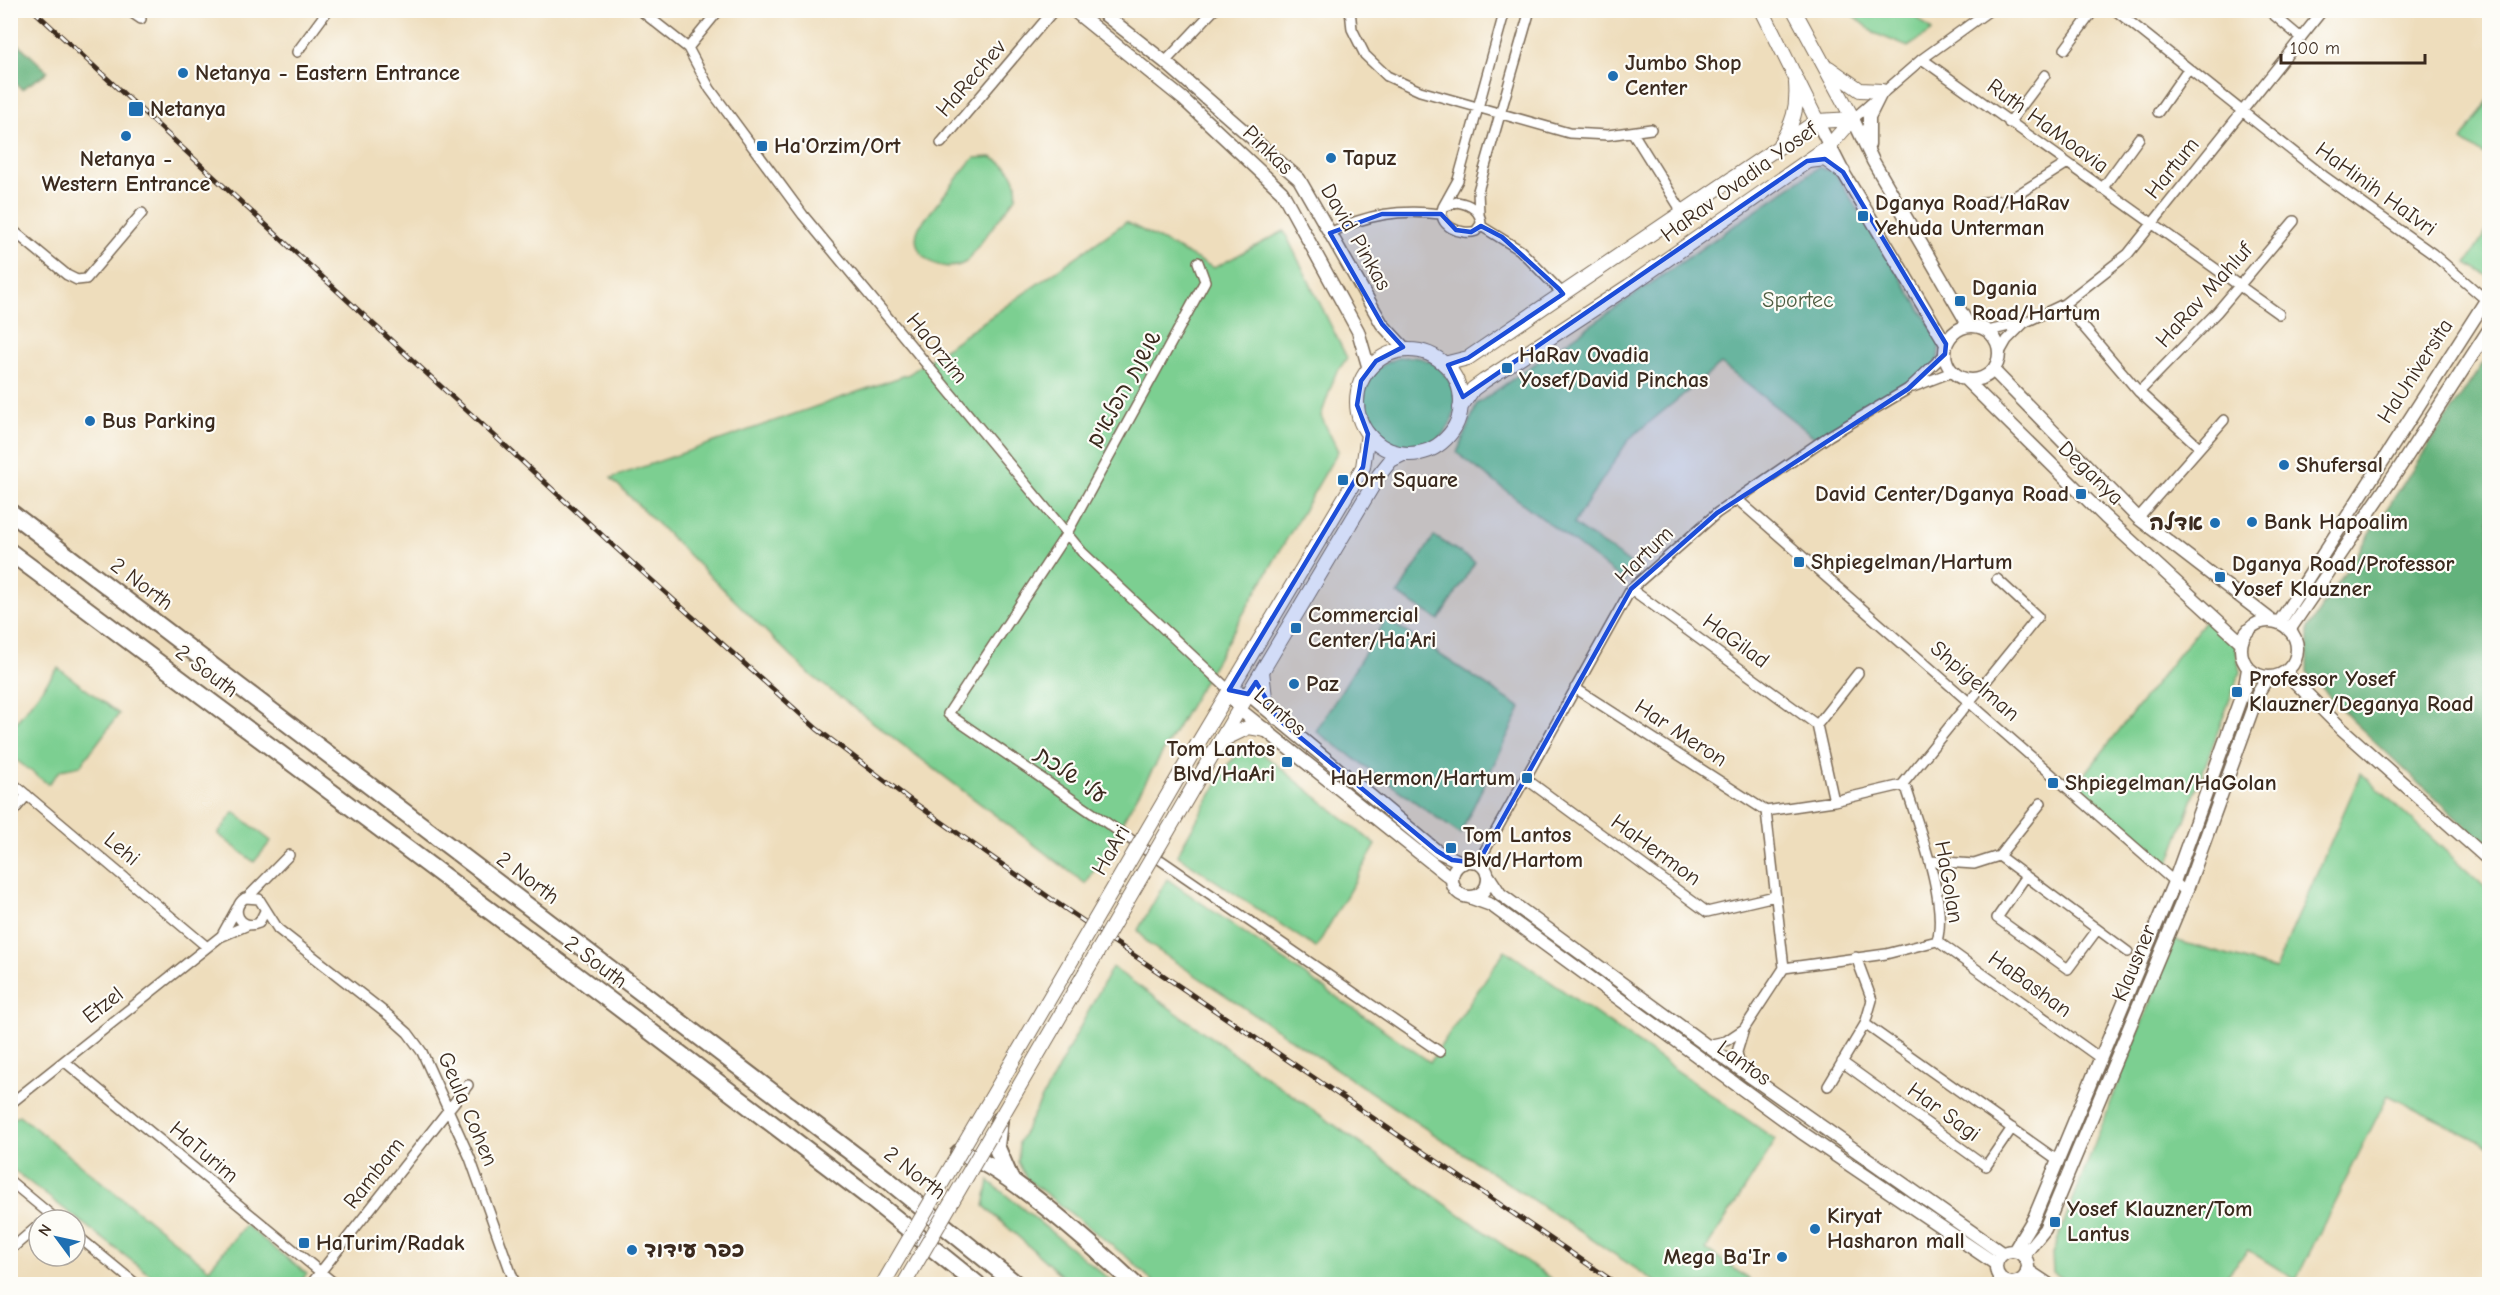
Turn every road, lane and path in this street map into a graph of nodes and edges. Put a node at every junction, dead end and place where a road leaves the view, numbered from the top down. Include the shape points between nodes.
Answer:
1 (128, 10) edge
2 (328, 10) edge
3 (640, 10) edge
4 (719, 10) edge
5 (1054, 10) edge
6 (1073, 10) edge
7 (1099, 10) edge
8 (1214, 10) edge
9 (1350, 10) edge
10 (1505, 10) edge
11 (1530, 10) edge
12 (1762, 10) edge
13 (1794, 10) edge
14 (1990, 10) edge
15 (2094, 10) edge
16 (2115, 10) edge
17 (2268, 10) edge
18 (2323, 10) edge
19 (141, 19) dead end
20 (2301, 38) junction
21 (688, 48) junction
22 (2065, 49) dead end
23 (297, 52) dead end
24 (1922, 59) junction
25 (1165, 62) junction
26 (1821, 62) junction
27 (2188, 69) junction
28 (1795, 75) junction
29 (2045, 75) dead end
30 (1882, 91) junction
31 (1478, 108) junction
32 (2158, 112) dead end
33 (2242, 112) junction
34 (1500, 114) junction
35 (1852, 119) junction
36 (1817, 121) junction
37 (2009, 123) junction
38 (1651, 129) dead end
39 (1633, 133) junction
40 (2139, 138) dead end
41 (941, 143) dead end
42 (1829, 146) junction
43 (1776, 150) junction
44 (1807, 161) junction
45 (1873, 161) junction
46 (2066, 164) junction
47 (1843, 172) junction
48 (2102, 189) junction
49 (1983, 202) dead end
50 (1442, 210) junction
51 (142, 213) dead end
52 (1683, 213) junction
53 (1479, 214) junction
54 (2294, 220) dead end
55 (2151, 225) junction
56 (1481, 226) junction
57 (10, 228) edge
58 (1330, 233) junction
59 (1198, 262) dead end
60 (2238, 286) junction
61 (1563, 294) junction
62 (2488, 297) edge
63 (2064, 304) junction
64 (2279, 314) dead end
65 (2026, 322) junction
66 (1969, 326) junction
67 (2490, 328) edge
68 (1988, 331) junction
69 (1945, 349) junction
70 (1406, 350) junction
71 (1999, 354) junction
72 (1444, 364) junction
73 (1369, 369) junction
74 (1993, 370) junction
75 (1952, 372) junction
76 (1966, 380) junction
77 (1908, 388) junction
78 (2139, 392) junction
79 (1460, 408) junction
80 (2224, 420) dead end
81 (1368, 434) junction
82 (2199, 447) junction
83 (1404, 454) junction
84 (1738, 500) junction
85 (10, 512) edge
86 (2138, 518) junction
87 (1067, 533) junction
88 (10, 552) edge
89 (1997, 579) dead end
90 (1631, 589) junction
91 (2280, 625) junction
92 (2241, 642) junction
93 (2248, 669) junction
94 (1262, 670) junction
95 (2285, 672) junction
96 (1858, 674) dead end
97 (2267, 678) junction
98 (1575, 688) junction
99 (1229, 690) junction
100 (1248, 694) junction
101 (1968, 701) junction
102 (1239, 709) junction
103 (1278, 719) junction
104 (1817, 725) junction
105 (1266, 730) junction
106 (1221, 741) junction
107 (1527, 779) junction
108 (10, 781) edge
109 (1902, 785) junction
110 (27, 795) junction
111 (1834, 801) junction
112 (2041, 803) dead end
113 (1766, 810) junction
114 (10, 815) edge
115 (289, 855) dead end
116 (1999, 856) junction
117 (1930, 861) junction
118 (2490, 861) edge
119 (1463, 863) junction
120 (1478, 863) junction
121 (1487, 874) junction
122 (2026, 876) junction
123 (1452, 879) junction
124 (262, 880) junction
125 (2174, 882) junction
126 (2186, 892) junction
127 (1775, 896) junction
128 (248, 897) junction
129 (1468, 897) junction
130 (264, 907) junction
131 (237, 908) junction
132 (251, 925) junction
133 (2097, 930) junction
134 (284, 934) junction
135 (220, 937) junction
136 (1937, 941) junction
137 (207, 947) junction
138 (2128, 952) dead end
139 (1856, 957) junction
140 (1784, 968) junction
141 (1864, 1024) junction
142 (1744, 1029) junction
143 (1707, 1045) junction
144 (1440, 1052) dead end
145 (2100, 1058) junction
146 (64, 1061) junction
147 (1842, 1062) junction
148 (1740, 1068) junction
149 (468, 1085) dead end
150 (1828, 1086) dead end
151 (10, 1104) edge
152 (449, 1108) junction
153 (999, 1121) junction
154 (2012, 1128) junction
155 (959, 1154) junction
156 (977, 1159) junction
157 (2058, 1161) junction
158 (10, 1181) edge
159 (1020, 1188) junction
160 (40, 1208) edge
161 (27, 1235) edge
162 (87, 1244) edge
163 (10, 1250) edge
164 (2009, 1256) junction
165 (320, 1274) junction
166 (2026, 1278) edge
167 (136, 1284) edge
168 (311, 1284) edge
169 (335, 1284) edge
170 (515, 1284) edge
171 (883, 1284) edge
172 (904, 1284) edge
173 (977, 1284) edge
174 (1016, 1284) edge
175 (1134, 1284) edge
176 (2048, 1284) edge

1 - 19 street
2 - 23 street
3 - 21 street, HaOrzim
4 - 21 street
5 - 41 street, HaRechev
6 - 73 street, Pinkas via 1183,99 1282,192 1358,331
7 - 25 street, David Pinkas
8 - 25 street
9 - 31 street via 1352,29 1365,55 1387,76 1420,91
10 - 31 street
11 - 34 street
12 - 28 main road
13 - 26 main road
14 - 24 street
15 - 22 street
16 - 27 street, HaHinih HaIvri
17 - 20 street
18 - 20 street, Hartum
20 - 33 street, Hartum
21 - 87 street, HaOrzim via 710,88 803,215
24 - 30 street
24 - 37 street, Ruth HaMoavia
25 - 58 street, David Pinkas via 1299,179
26 - 30 main road via 1860,90
26 - 35 main road
27 - 32 street
27 - 33 street, HaHinih HaIvri
28 - 36 main road
28 - 43 main road via 1797,110
29 - 37 street
30 - 35 street
30 - 45 street via 1872,107 1867,129
31 - 34 street
31 - 50 street via 1458,180
33 - 55 street, Hartum
33 - 62 street, HaHinih HaIvri
34 - 39 street via 1578,134
34 - 53 street via 1478,193
35 - 36 main road, HaRav Ovadia Yosef
35 - 42 main road, HaRav Ovadia Yosef
35 - 45 street
36 - 42 street
36 - 43 main road, HaRav Ovadia Yosef
37 - 46 street, Ruth HaMoavia
38 - 39 street
39 - 52 street
40 - 48 street
42 - 44 main road, HaRav Ovadia Yosef
42 - 47 street
43 - 52 main road, HaRav Ovadia Yosef
44 - 47 main road via 1824,159
44 - 79 main road, HaRav Ovadia Yosef via 1629,286 1484,381
45 - 66 street
46 - 48 street, Ruth HaMoavia
46 - 49 street via 2009,200
47 - 69 street
48 - 55 street, Ruth HaMoavia
50 - 53 street via 1452,202
50 - 56 street via 1448,225 1459,231 1471,232
50 - 58 street via 1382,214
51 - 57 street via 86,279 67,275
52 - 61 main road, HaRav Ovadia Yosef
53 - 56 street
54 - 60 street, HaRav Mahluf
55 - 60 street, Ruth HaMoavia
55 - 63 street, Hartum via 2128,254
56 - 61 street via 1520,250
58 - 70 street, David Pinkas via 1382,324
59 - 87 street, שושנת הפלאים via 1205,281
60 - 64 street, Ruth HaMoavia
60 - 78 street, HaRav Mahluf
61 - 72 main road, HaRav Ovadia Yosef via 1468,358
62 - 91 street, HaUniversita
63 - 65 street, Hartum
63 - 78 street
65 - 68 street, Hartum
65 - 71 street, Hartum
66 - 68 street
66 - 69 street via 1957,330
67 - 91 street, HaUniversita via 2398,470
68 - 71 street
69 - 75 street
69 - 77 street, Hartum
70 - 72 main road via 1430,354
70 - 73 main road via 1383,357
71 - 74 street
72 - 79 main road via 1457,383
73 - 81 main road via 1359,389 1357,405
74 - 76 street via 1976,380
74 - 86 street, Deganya
75 - 76 street
75 - 77 street, Hartum
76 - 92 street, Deganya via 2105,517
77 - 84 street, Hartum via 1829,436
78 - 82 street
79 - 83 main road via 1452,430 1441,442 1427,450
80 - 82 street
81 - 83 main road via 1388,449
81 - 99 main road, HaAri via 1363,466
82 - 86 street
83 - 94 main road, HaAri via 1391,460 1378,475
84 - 90 street, Hartum via 1717,513
84 - 101 street, Shpigelman
85 - 174 highway, 2 North via 890,1181
86 - 91 street, Deganya
87 - 99 street, HaOrzim via 1082,552
87 - 144 street, עלי שלכת via 948,714
88 - 173 highway, 2 South via 874,1200
89 - 101 street via 2038,617
90 - 98 street, Hartum
90 - 104 street, HaGilad
91 - 92 street via 2253,626
91 - 95 street via 2294,637 2296,656
92 - 93 street via 2240,652
93 - 97 street
93 - 125 street, Klausner
94 - 100 main road, HaAri
94 - 103 main road via 1265,698
95 - 97 street
95 - 118 street via 2342,729
96 - 104 street
97 - 126 street, Klausner
98 - 107 street, Hartum
98 - 113 street, Har Meron
99 - 100 street, Lantos
99 - 102 street, Lantos
99 - 155 main road, HaAri, bridge
100 - 102 main road, HaAri
100 - 103 street, Lantos
101 - 109 street
101 - 125 street, Shpigelman
102 - 105 street, Lantos
102 - 106 main road, HaAri
103 - 119 street, Lantos via 1437,851
104 - 111 street
105 - 106 main road via 1241,728
105 - 123 street, Lantos
106 - 153 main road, HaAri, bridge
107 - 120 street, Hartum
107 - 127 street, HaHermon via 1707,912
108 - 110 street, Lehi
109 - 111 street
109 - 117 street, HaGolan
110 - 114 street
110 - 137 street, Lehi
111 - 113 street
112 - 116 street
113 - 127 street
115 - 124 street
116 - 117 street via 1974,864
116 - 122 street
117 - 136 street, HaGolan via 1941,927
119 - 120 street
119 - 123 street via 1455,869
120 - 121 street
121 - 129 street via 1484,891
121 - 143 street, Lantos via 1500,894
122 - 133 street
122 - 133 street via 1997,918 2068,969
123 - 129 street via 1459,893
124 - 128 street
124 - 130 street
125 - 126 street, Shpigelman
125 - 145 street, Klausner
126 - 164 street, Klausner via 2045,1229
127 - 140 street
128 - 130 street via 255,897
128 - 131 street
129 - 164 street, Lantos via 1491,905 1801,1132
130 - 132 street via 262,920
130 - 134 street, Geula Cohen
131 - 132 street via 238,918
131 - 135 street, Etzel
132 - 134 street, Geula Cohen
132 - 135 street, Etzel
133 - 138 street
134 - 152 street, Geula Cohen via 408,1033 428,1062
135 - 137 street, Etzel
136 - 139 street, HaGolan via 1887,954
136 - 145 street, HaBashan
137 - 146 street, Etzel
139 - 140 street, HaGolan
139 - 141 street via 1872,1000
140 - 142 street
141 - 147 street
141 - 154 street, Har Sagi
142 - 143 street via 1726,1041
142 - 148 street via 1737,1052
143 - 148 street, Lantos
145 - 157 street, Klausner
146 - 151 street, Etzel
146 - 165 street, HaTurim
147 - 150 street
147 - 154 street, Har Sagi via 1986,1166
148 - 164 street, Lantos
149 - 152 street, Rambam
152 - 165 street, Rambam
152 - 170 street, Geula Cohen
153 - 156 main road, HaAri, bridge
153 - 159 highway via 998,1153
154 - 157 street, Har Sagi
155 - 156 highway
155 - 171 main road, HaAri, bridge
156 - 159 highway
156 - 172 main road, HaAri, bridge
157 - 164 street, Klausner via 2034,1218
158 - 160 street
159 - 175 highway
161 - 163 street
162 - 167 street
164 - 166 street
164 - 166 street via 1997,1273 2002,1280
165 - 168 street, Rambam
165 - 169 street, HaTurim
166 - 176 street

